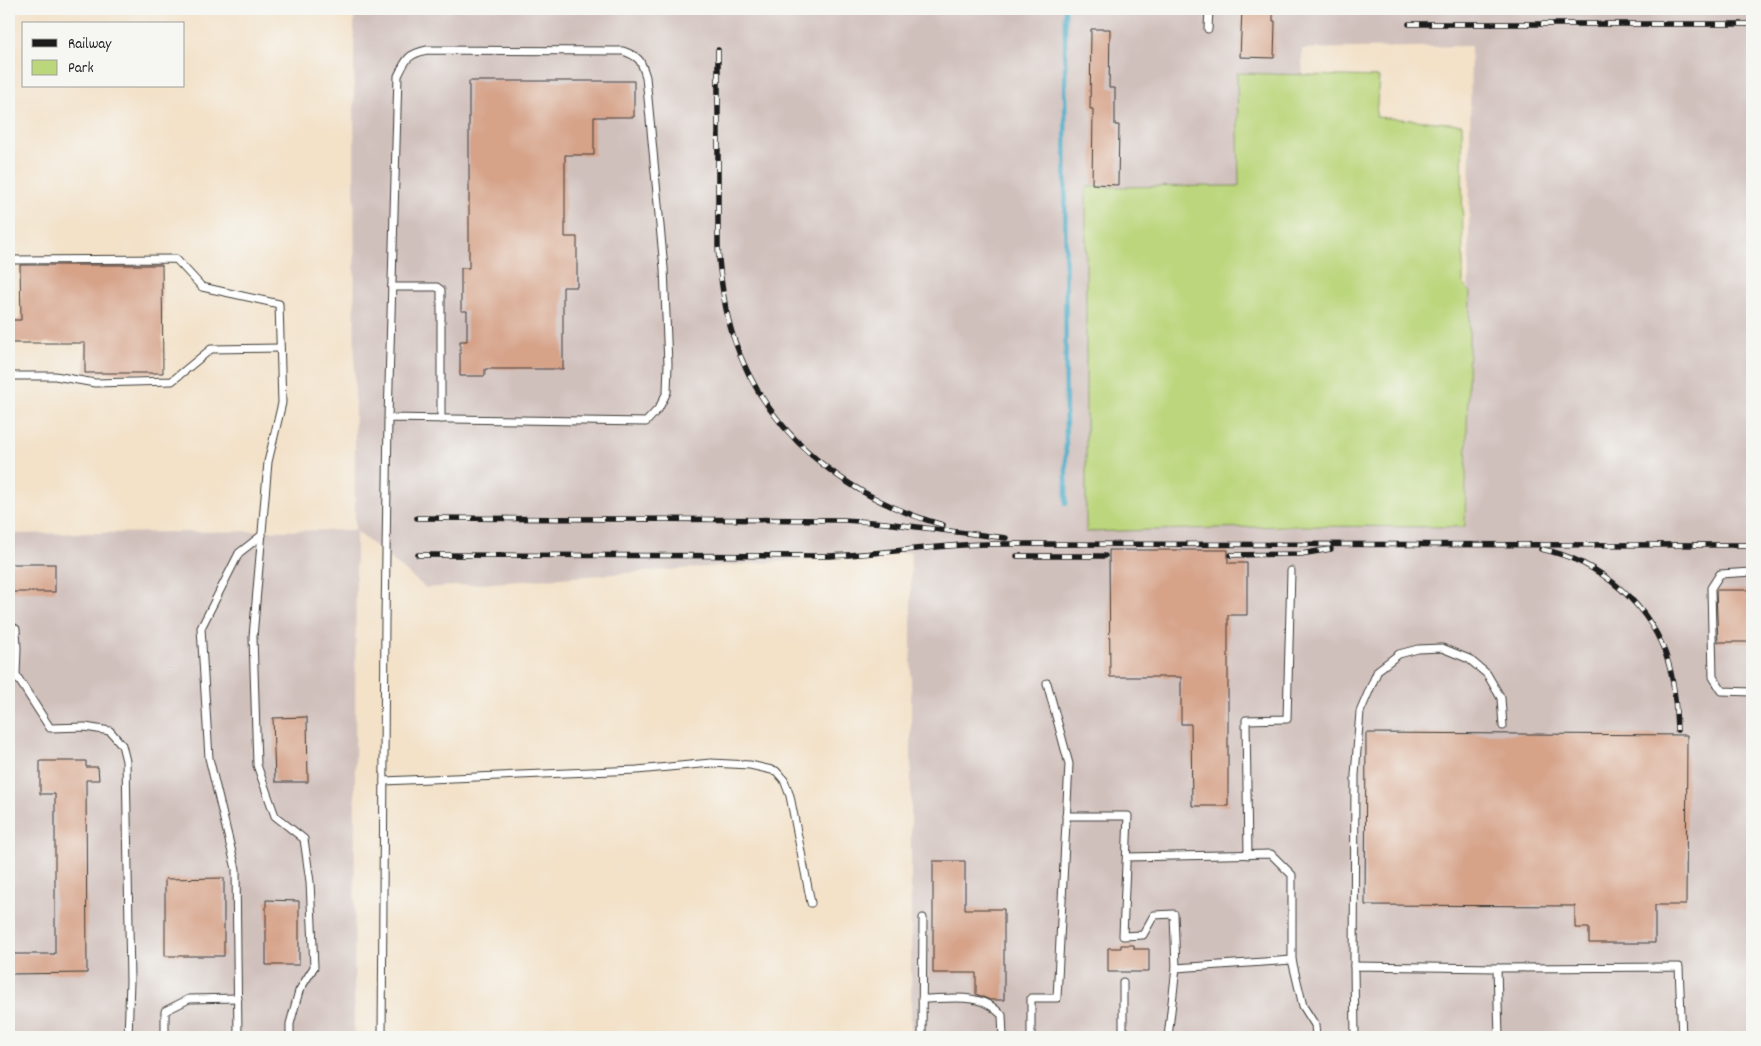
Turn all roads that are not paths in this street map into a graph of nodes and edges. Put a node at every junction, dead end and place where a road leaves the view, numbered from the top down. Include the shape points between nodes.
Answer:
1 (1209, 9) edge
2 (1208, 29) dead end
3 (9, 260) edge
4 (392, 287) junction
5 (280, 348) junction
6 (9, 376) edge
7 (388, 418) junction
8 (441, 419) junction
9 (262, 535) junction
10 (1291, 571) dead end
11 (1752, 572) edge
12 (9, 624) edge
13 (12, 673) edge
14 (1048, 683) dead end
15 (1752, 692) edge
16 (1752, 699) edge
17 (1503, 726) dead end
18 (384, 781) junction
19 (1066, 816) junction
20 (1248, 854) junction
21 (1127, 857) junction
22 (811, 903) dead end
23 (923, 918) dead end
24 (1292, 960) junction
25 (1354, 966) junction
26 (1176, 968) junction
27 (1497, 968) junction
28 (1123, 982) dead end
29 (238, 998) junction
30 (922, 999) junction
31 (128, 1037) edge
32 (165, 1037) edge
33 (238, 1037) edge
34 (290, 1037) edge
35 (382, 1037) edge
36 (922, 1037) edge
37 (1004, 1037) edge
38 (1031, 1037) edge
39 (1124, 1037) edge
40 (1168, 1037) edge
41 (1316, 1037) edge
42 (1355, 1037) edge
43 (1499, 1037) edge
44 (1682, 1037) edge

1 - 2 lane
3 - 5 lane via 176,259 202,287 279,304
4 - 7 lane
4 - 8 lane via 437,287 441,290
4 - 8 lane via 398,76 413,53 427,50 623,51 636,55 646,77 664,268 667,392 659,408 646,422
5 - 6 lane via 211,349 172,381 94,383 55,376
5 - 9 lane via 282,403 268,462
7 - 8 lane
7 - 18 lane
9 - 29 lane via 239,553 201,628 209,758 236,869
9 - 34 lane via 253,637 257,765 275,816 304,839 310,882 314,967 299,991
10 - 20 lane via 1287,719 1246,720
11 - 15 lane via 1720,574 1711,588 1713,678 1722,691
12 - 13 lane via 16,629 17,648
13 - 31 lane via 50,728 85,727 110,731 122,745 126,762
14 - 19 lane via 1069,764
15 - 16 lane
17 - 25 lane via 1501,698 1487,674 1469,659 1442,648 1418,649 1399,654 1378,670 1360,712 1354,775
18 - 22 lane via 637,770 711,763 750,765 776,771 784,780 790,796
18 - 35 lane
19 - 21 lane via 1128,816
19 - 38 lane via 1057,998 1031,998
20 - 21 lane
20 - 24 lane via 1270,854 1292,875
21 - 26 lane via 1123,936 1143,935 1154,915 1174,914
23 - 30 lane
24 - 26 lane
24 - 41 lane via 1303,1006 1315,1025
25 - 27 lane
25 - 42 lane
26 - 40 lane
27 - 43 lane
27 - 44 lane via 1679,967
28 - 39 lane
29 - 32 lane via 190,999 165,1011
29 - 33 lane
30 - 36 lane
30 - 37 lane via 965,999 990,1005 1002,1015

